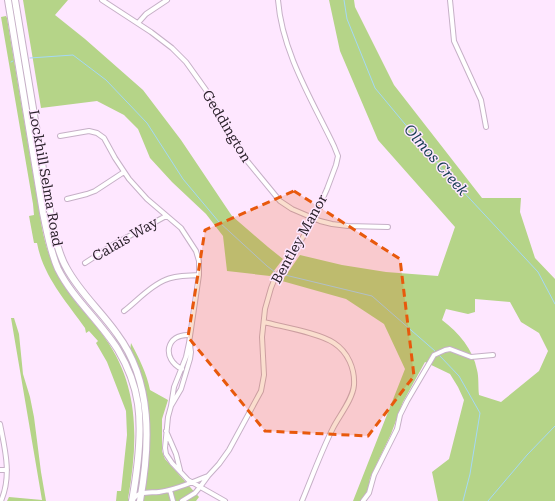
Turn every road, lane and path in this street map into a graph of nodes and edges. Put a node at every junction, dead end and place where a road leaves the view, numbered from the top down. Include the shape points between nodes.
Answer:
1 (8, 0) edge
2 (15, 0) edge
3 (102, 0) edge
4 (167, 0) edge
5 (278, 0) edge
6 (450, 0) edge
7 (138, 23) junction
8 (21, 36) junction
9 (14, 38) junction
10 (486, 127) dead end
11 (60, 136) dead end
12 (39, 141) junction
13 (32, 142) junction
14 (124, 172) junction
15 (67, 199) dead end
16 (166, 216) junction
17 (314, 218) junction
18 (388, 226) dead end
19 (85, 263) dead end
20 (199, 275) junction
21 (84, 294) junction
22 (78, 299) junction
23 (124, 311) dead end
24 (264, 322) junction
25 (190, 335) junction
26 (189, 343) junction
27 (493, 355) dead end
28 (181, 368) junction
29 (186, 370) junction
30 (171, 406) junction
31 (0, 424) edge
32 (166, 431) junction
33 (0, 470) edge
34 (7, 470) junction
35 (180, 471) junction
36 (208, 476) junction
37 (192, 482) junction
38 (200, 487) junction
39 (170, 490) junction
40 (142, 492) junction
41 (133, 500) edge
42 (1, 501) edge
43 (140, 501) edge
44 (174, 501) edge
45 (182, 501) edge
46 (225, 501) edge
47 (302, 501) edge
48 (363, 501) edge

1 - 9 main road, Lockhill Selma Road
2 - 8 main road, Lockhill Selma Road
3 - 7 street, Geddington
4 - 7 street via 146,14
5 - 17 street, Bentley Manor via 282,28 296,68 338,156
6 - 10 street via 454,41 481,100
7 - 17 street, Geddington via 172,48 186,62 206,90 234,142 275,196 285,205
8 - 9 street
8 - 12 main road, Lockhill Selma Road
9 - 13 main road, Lockhill Selma Road
11 - 14 street via 89,131 100,134
12 - 13 street
12 - 21 main road, Lockhill Selma Road via 54,235 65,265
13 - 22 main road, Lockhill Selma Road via 51,247 58,268
14 - 15 street via 96,191
14 - 16 street via 139,191
16 - 19 street, Calais Way
16 - 20 street via 181,228 196,251
17 - 18 street, Geddington via 348,226
17 - 24 street, Bentley Manor via 273,283
20 - 23 street via 164,280
20 - 25 street
21 - 22 street
21 - 40 main road, Lockhill Selma Road via 118,334 132,360 141,385 147,435
22 - 41 main road, Lockhill Selma Road via 111,339 124,360 138,403 139,432
24 - 36 street, Bentley Manor via 264,375 261,391 229,450
24 - 47 street via 333,342 344,352 352,368 352,394 333,429
25 - 26 street
25 - 28 street via 184,334 175,338 169,348 172,362
26 - 28 street
26 - 29 street via 191,352
27 - 48 street via 471,357 450,349 434,355 400,415 397,429 374,476 370,493
28 - 29 street
28 - 30 street via 171,398
29 - 30 street via 181,389
30 - 32 street
31 - 34 street
32 - 35 street
32 - 35 street via 166,454
33 - 34 street
34 - 42 street via 7,482
35 - 37 street
36 - 37 street, Bentley Manor
36 - 38 street, Bentley Manor
37 - 38 street
37 - 39 street, Bentley Manor
38 - 45 street, Bentley Manor
38 - 46 street
39 - 40 street, Bentley Manor
39 - 44 street
40 - 41 street
40 - 43 main road, Lockhill Selma Road

